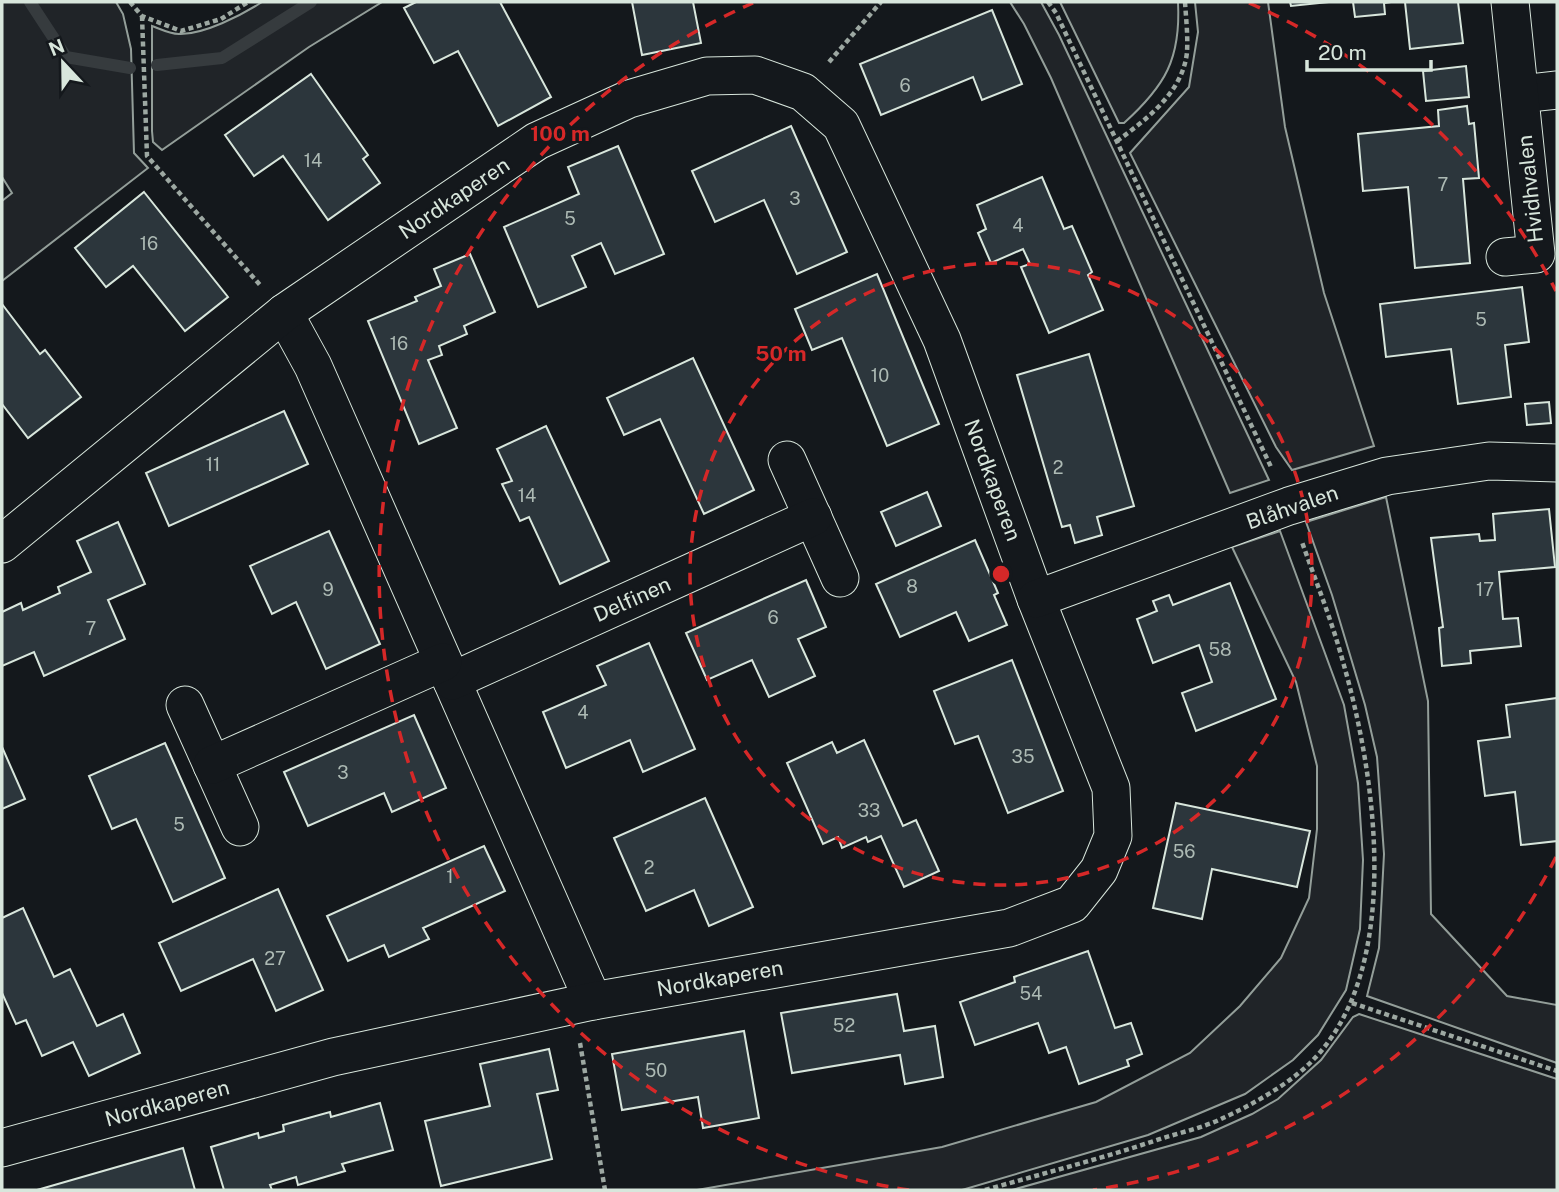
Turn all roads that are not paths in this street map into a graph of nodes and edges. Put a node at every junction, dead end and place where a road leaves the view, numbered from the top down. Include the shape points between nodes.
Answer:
1 (1510, 2) edge
2 (1557, 90) edge
3 (1520, 93) junction
4 (1505, 257) dead end
5 (284, 313) junction
6 (787, 460) dead end
7 (1557, 463) edge
8 (813, 517) junction
9 (2, 544) edge
10 (841, 578) dead end
11 (1036, 599) junction
12 (448, 671) junction
13 (185, 705) dead end
14 (212, 765) junction
15 (240, 827) dead end
16 (593, 1001) junction
17 (2, 1148) edge

1 - 3 street, Hvidhvalen
2 - 3 street
3 - 4 street, Hvidhvalen via 1536,254
5 - 9 street, Nordkaperen
5 - 11 street, Nordkaperen via 537,141 629,99 707,76 755,75 803,92 841,125 942,340
5 - 12 street via 313,366
6 - 8 street
7 - 11 street, Blåhvalen via 1489,461 1387,476 1289,506
8 - 10 street
8 - 12 street, Delfinen
11 - 16 street, Nordkaperen via 1111,788 1113,836 1099,870 1072,904 1009,928
12 - 14 street, Delfinen
12 - 16 street
13 - 14 street
14 - 15 street
16 - 17 street, Nordkaperen via 333,1057

